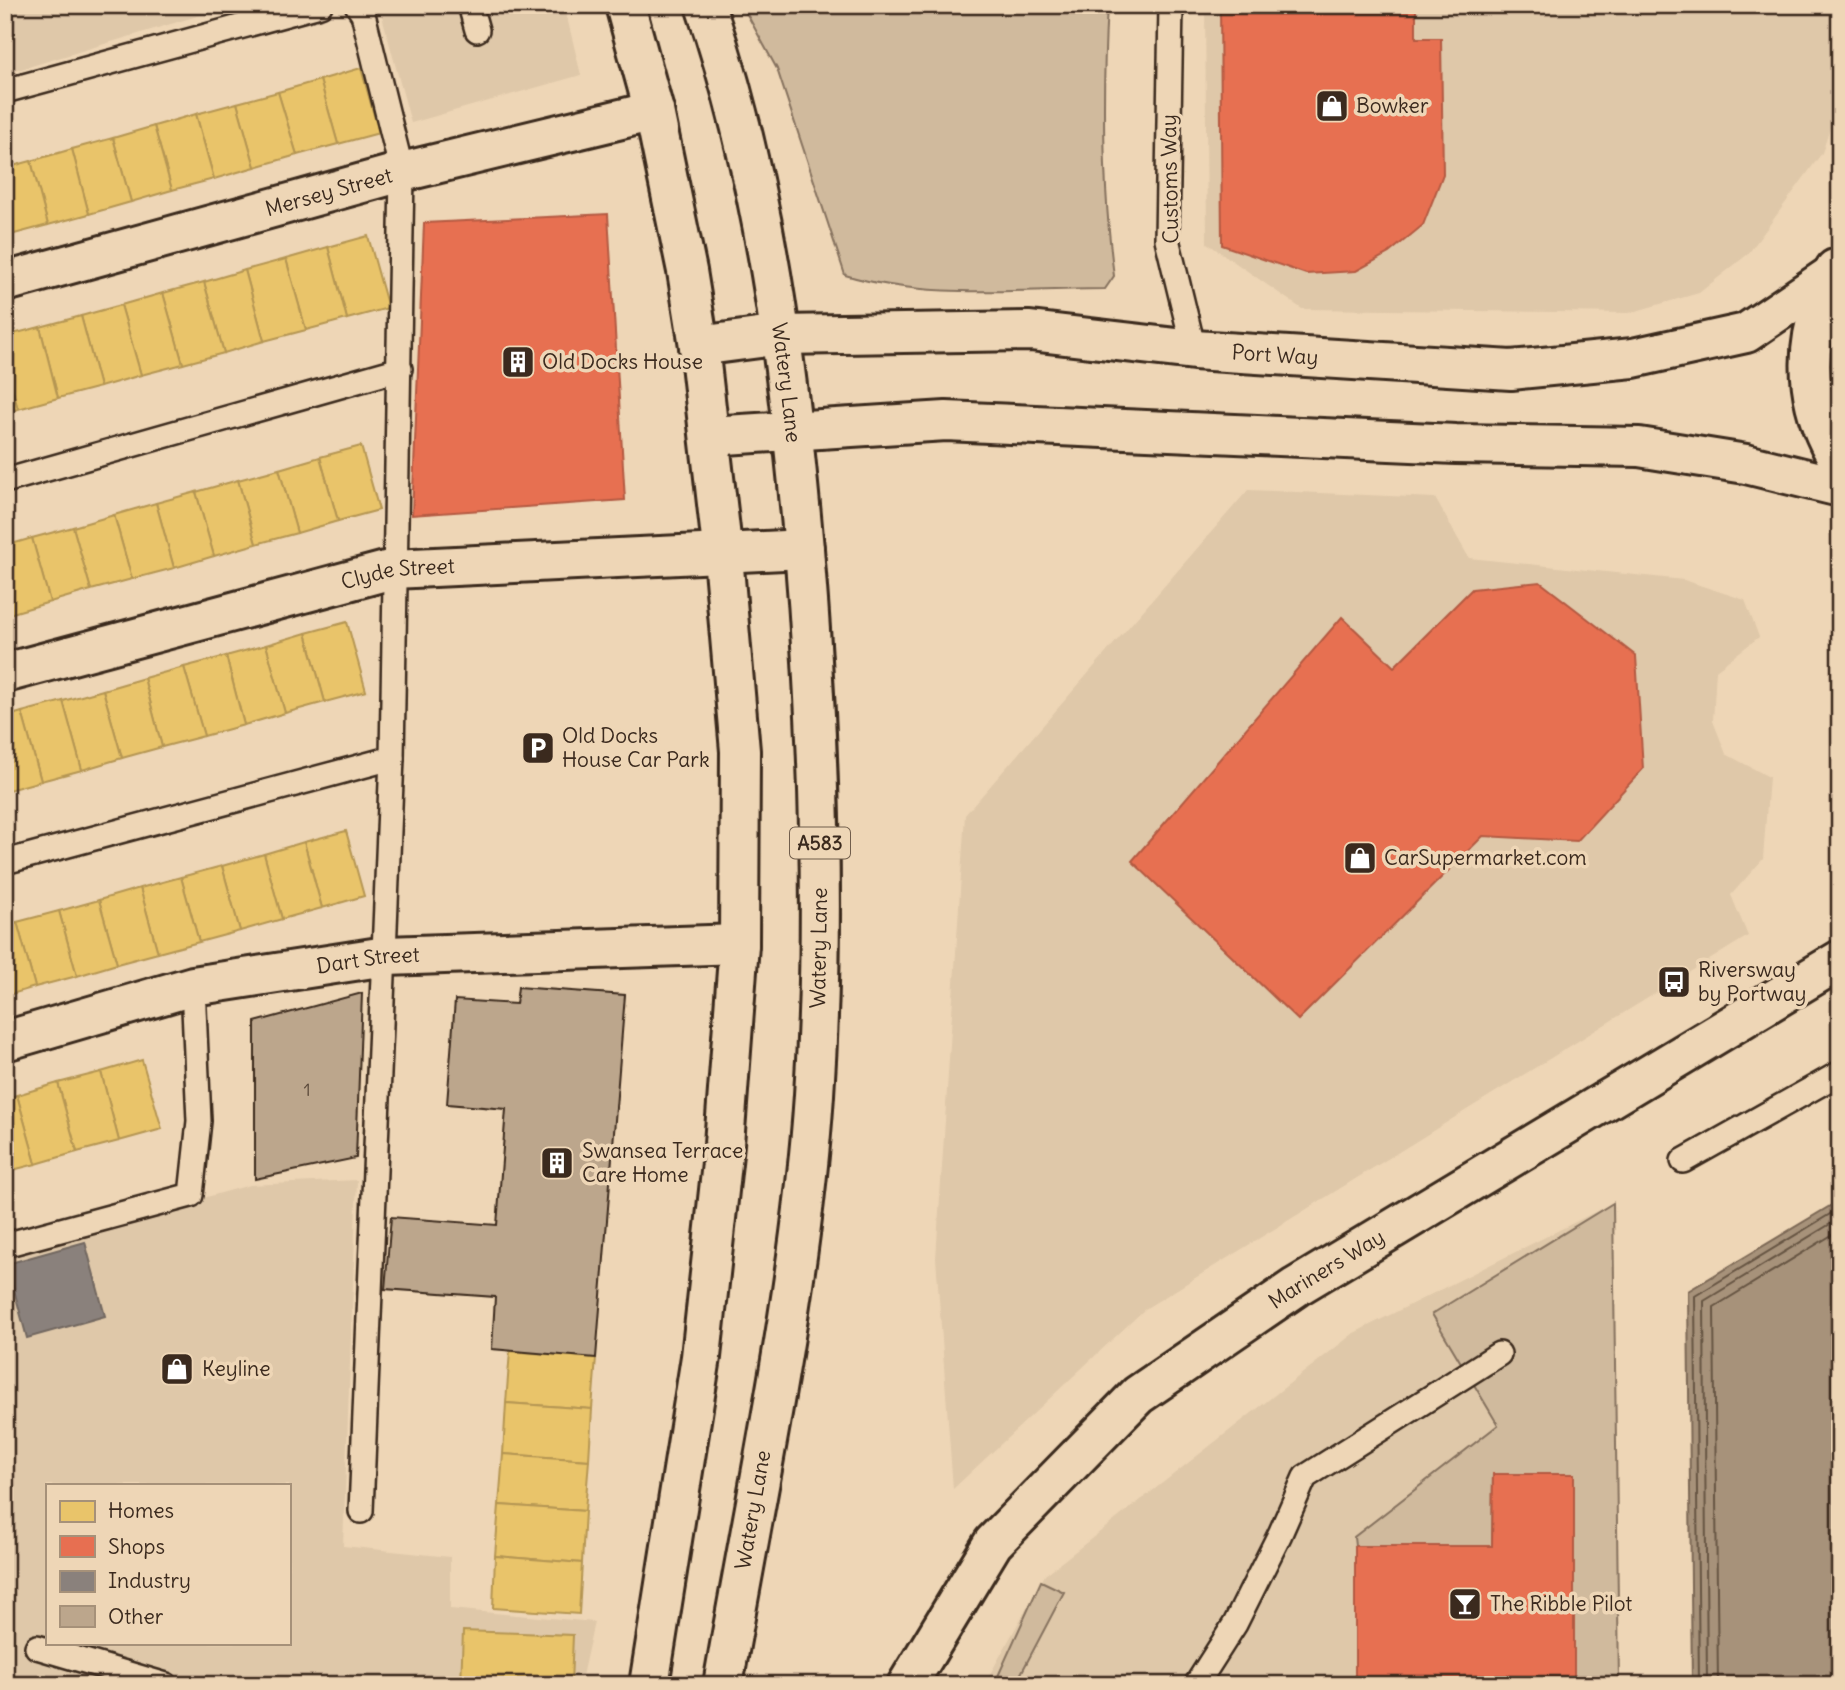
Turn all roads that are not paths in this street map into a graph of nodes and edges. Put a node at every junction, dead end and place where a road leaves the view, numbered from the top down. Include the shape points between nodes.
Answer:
1 (320, 5) edge
2 (357, 5) edge
3 (470, 5) edge
4 (625, 5) edge
5 (705, 5) edge
6 (1171, 5) edge
7 (477, 30) dead end
8 (5, 91) edge
9 (654, 111) junction
10 (402, 172) junction
11 (1835, 269) edge
12 (5, 282) edge
13 (781, 335) junction
14 (699, 346) junction
15 (1194, 350) junction
16 (400, 369) junction
17 (794, 429) junction
18 (710, 436) junction
19 (1840, 462) edge
20 (5, 481) edge
21 (1840, 487) edge
22 (804, 549) junction
23 (723, 555) junction
24 (393, 569) junction
25 (5, 673) edge
26 (392, 758) junction
27 (5, 862) edge
28 (739, 944) junction
29 (386, 956) junction
30 (1840, 960) edge
31 (193, 986) junction
32 (5, 1041) edge
33 (1840, 1073) edge
34 (1683, 1161) dead end
35 (5, 1245) edge
36 (1499, 1354) dead end
37 (361, 1511) dead end
38 (37, 1647) dead end
39 (166, 1685) edge
40 (649, 1685) edge
41 (723, 1685) edge
42 (907, 1685) edge
43 (1196, 1685) edge

1 - 8 lane
2 - 10 lane
3 - 7 lane
4 - 9 main road
5 - 13 main road, Watery Lane / A583 via 755,180
6 - 15 lane, Customs Way via 1167,239
9 - 10 main road, Mersey Street
9 - 14 main road
10 - 12 main road, Mersey Street
10 - 16 lane
11 - 15 main road, Port Way via 1746,333 1633,358 1511,370
11 - 19 main road via 1811,334 1810,387 1824,437
13 - 14 main road, Port Way
13 - 15 main road, Port Way via 1030,331
13 - 17 main road, Watery Lane / A583
14 - 18 main road
16 - 20 lane
16 - 24 lane
17 - 18 main road
17 - 21 main road via 946,421 1456,444 1639,447 1746,464
17 - 22 main road, Watery Lane / A583
18 - 23 main road
22 - 23 main road, Clyde Street
22 - 41 main road, Watery Lane / A583 via 815,681 822,914 814,1098 793,1280
23 - 24 main road, Clyde Street
23 - 28 main road via 740,751
24 - 25 main road, Clyde Street
24 - 26 lane
26 - 27 lane
26 - 29 lane
28 - 29 main road, Dart Street
28 - 40 main road via 701,1357
29 - 31 main road, Dart Street
29 - 37 lane
30 - 42 main road, Mariners Way via 1296,1287 1138,1395 993,1543
31 - 32 main road, Dart Street
31 - 35 lane via 199,1121 191,1195
33 - 34 lane
36 - 43 lane via 1304,1477 1235,1624
38 - 39 lane

